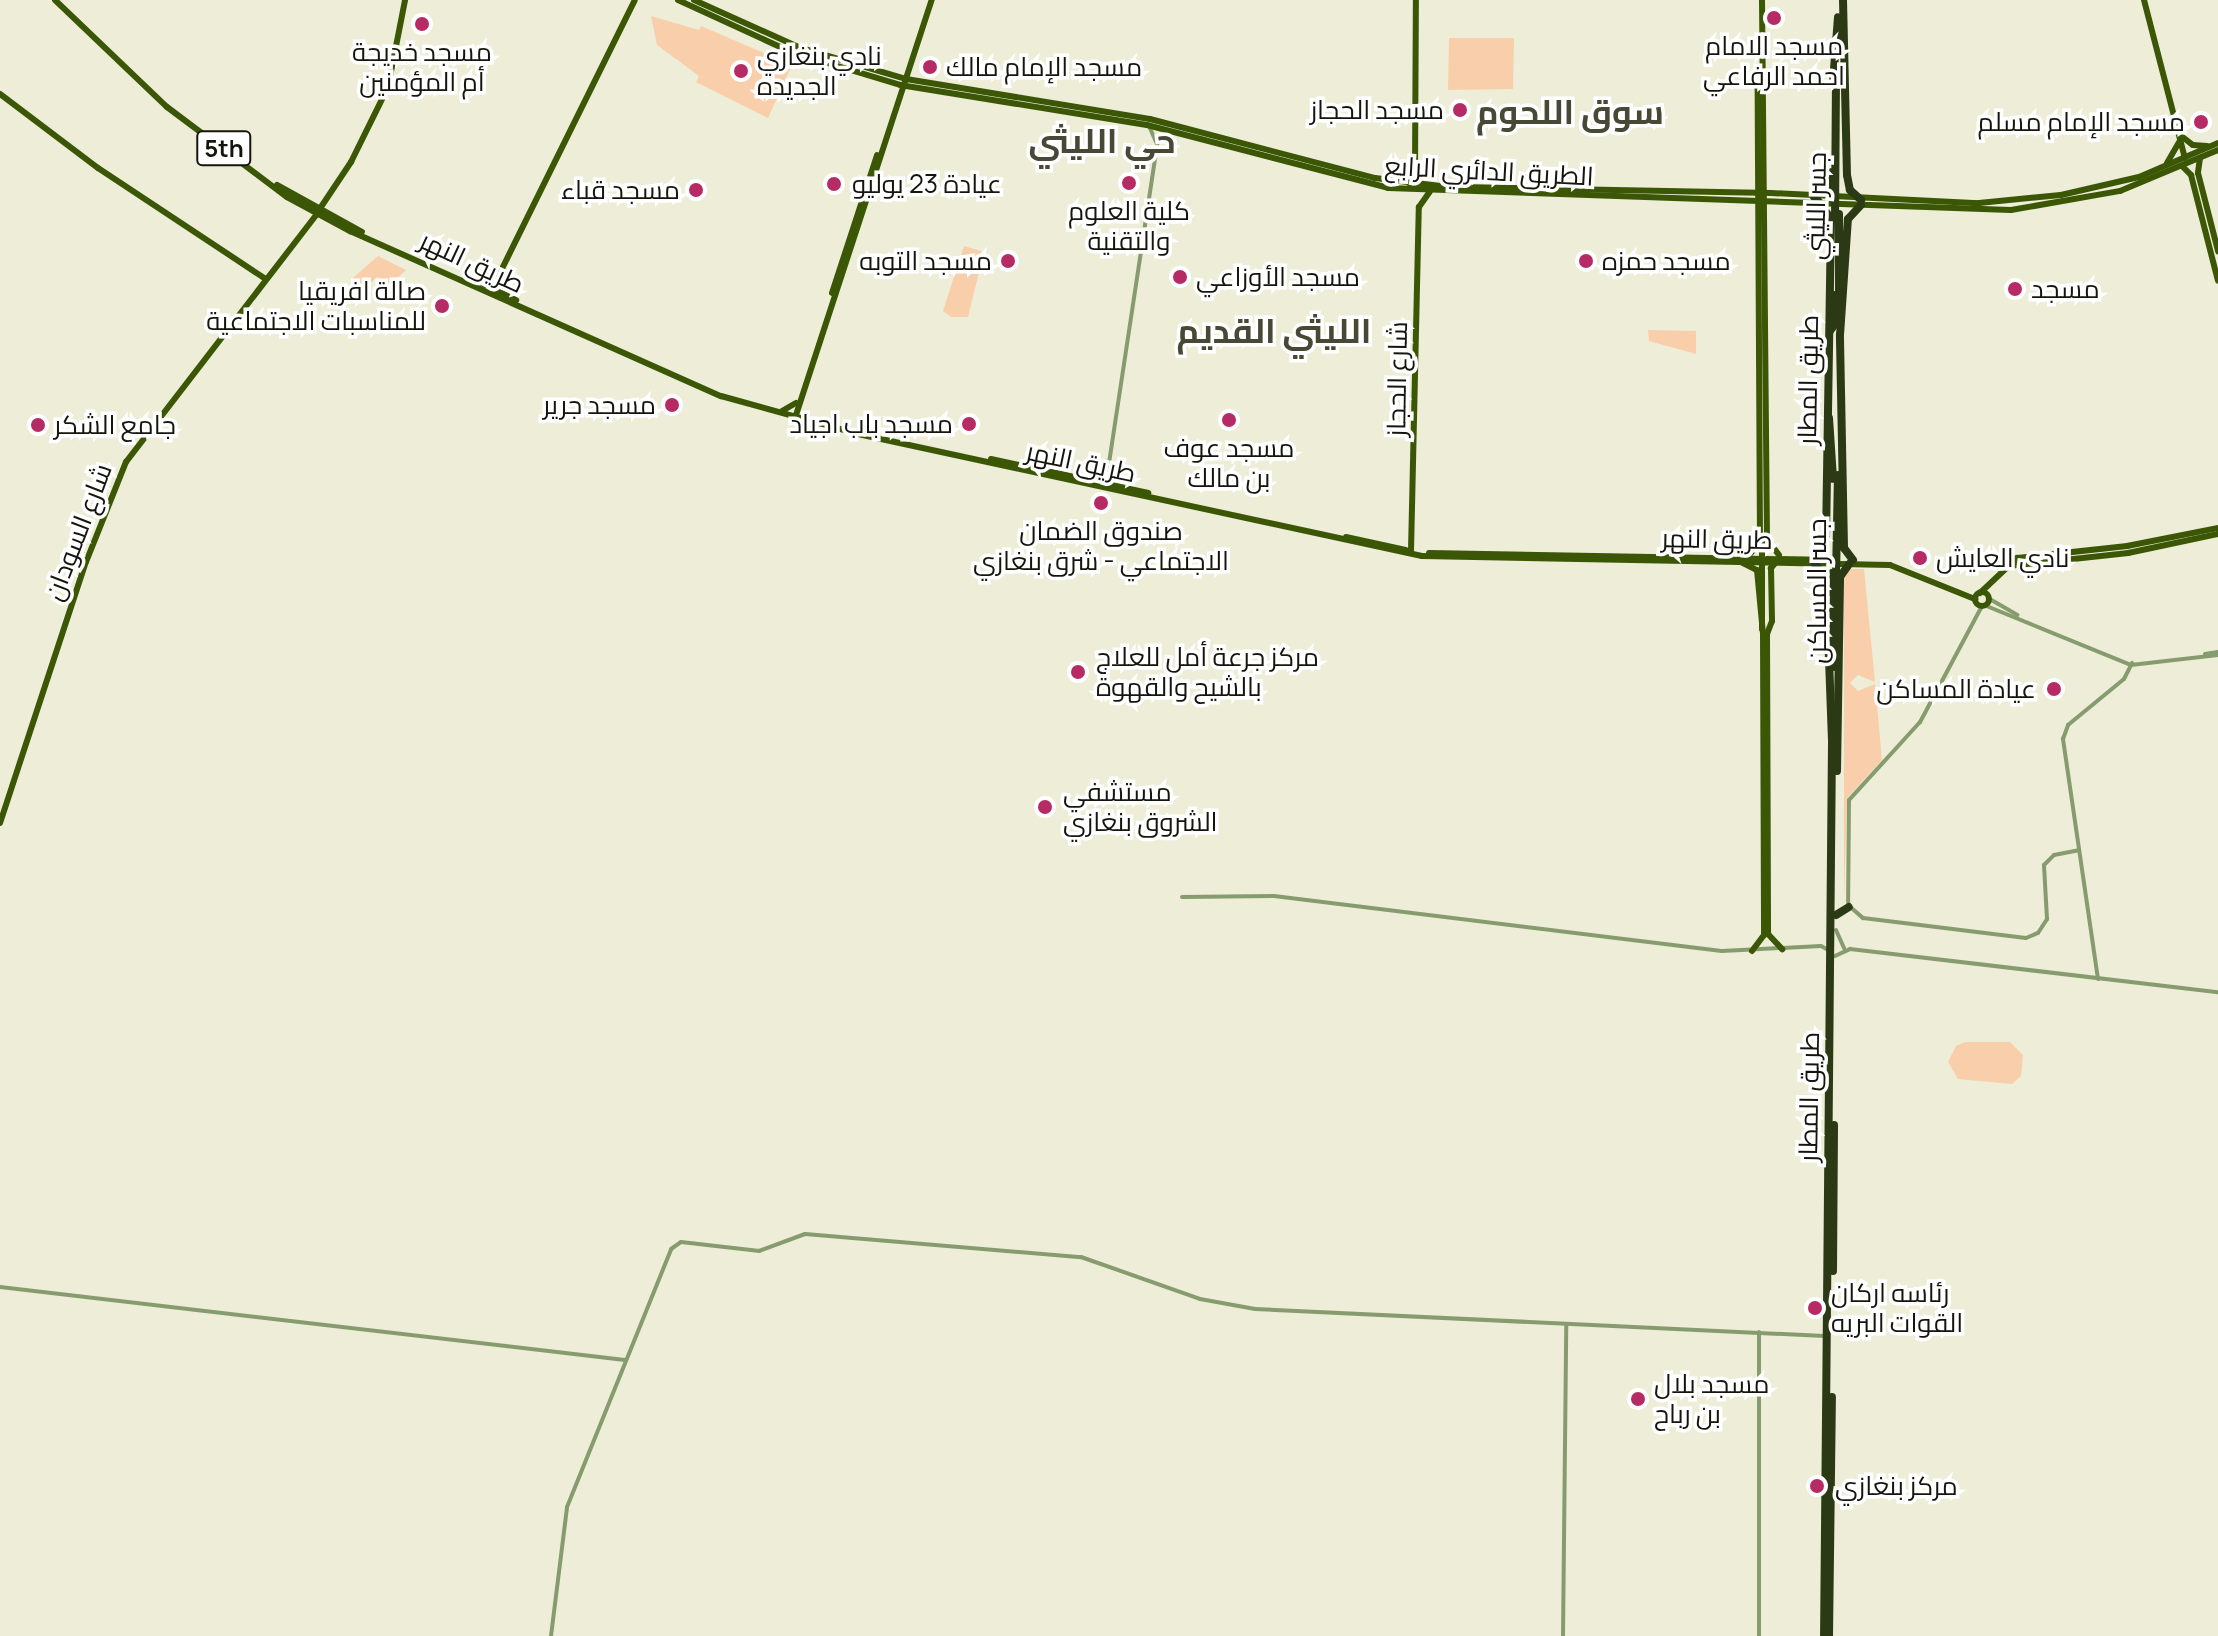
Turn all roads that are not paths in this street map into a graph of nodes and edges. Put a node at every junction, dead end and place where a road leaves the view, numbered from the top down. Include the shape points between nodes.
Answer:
1 (57, 0) edge
2 (405, 0) edge
3 (635, 0) edge
4 (678, 0) edge
5 (694, 0) edge
6 (930, 0) edge
7 (1416, 0) edge
8 (1760, 0) edge
9 (1841, 0) edge
10 (2144, 0) edge
11 (908, 67) junction
12 (890, 78) junction
13 (1840, 78) junction
14 (903, 82) junction
15 (918, 85) junction
16 (0, 94) edge
17 (898, 96) junction
18 (1147, 125) junction
19 (1173, 132) junction
20 (2180, 135) junction
21 (1157, 144) junction
22 (2217, 146) edge
23 (2200, 158) junction
24 (2185, 160) junction
25 (2162, 167) junction
26 (1415, 170) junction
27 (1831, 174) junction
28 (1847, 175) junction
29 (1759, 183) junction
30 (1422, 184) junction
31 (1407, 187) junction
32 (1430, 191) junction
33 (1761, 195) junction
34 (2056, 196) junction
35 (328, 197) junction
36 (1816, 199) junction
37 (1861, 203) junction
38 (1987, 203) junction
39 (303, 204) junction
40 (2042, 206) junction
41 (1419, 207) junction
42 (1983, 211) junction
43 (318, 212) junction
44 (333, 220) junction
45 (1831, 224) junction
46 (1848, 226) junction
47 (306, 227) junction
48 (2218, 251) edge
49 (266, 279) junction
50 (2218, 281) edge
51 (493, 287) junction
52 (1841, 329) junction
53 (1829, 332) junction
54 (797, 404) junction
55 (782, 411) junction
56 (794, 414) junction
57 (1828, 416) junction
58 (806, 418) junction
59 (1841, 418) junction
60 (1764, 469) junction
61 (1046, 473) junction
62 (1106, 483) junction
63 (1174, 501) junction
64 (2218, 531) edge
65 (1826, 539) junction
66 (1844, 541) junction
67 (1411, 551) junction
68 (1749, 555) junction
69 (1779, 557) junction
70 (1736, 559) junction
71 (1818, 561) junction
72 (1851, 562) junction
73 (1826, 580) junction
74 (1840, 581) junction
75 (1981, 599) junction
76 (1765, 629) junction
77 (2218, 653) edge
78 (2131, 664) junction
79 (1832, 712) junction
80 (1837, 766) junction
81 (0, 823) edge
82 (1766, 827) junction
83 (2079, 850) junction
84 (1182, 897) dead end
85 (1848, 905) junction
86 (1836, 910) junction
87 (1833, 934) junction
88 (1821, 946) junction
89 (1782, 949) junction
90 (1850, 949) junction
91 (1752, 951) junction
92 (1833, 954) junction
93 (2098, 979) junction
94 (2218, 992) edge
95 (0, 1287) edge
96 (1566, 1324) junction
97 (1759, 1332) junction
98 (1827, 1336) junction
99 (626, 1360) junction
100 (551, 1636) edge
101 (1563, 1636) edge
102 (1759, 1636) edge
103 (1827, 1636) edge

1 - 39 main road, 5th via 182,119
2 - 35 main road, شارع السودان via 388,87
3 - 51 main road
4 - 12 main road, الطريق الدائري الرابع via 791,52
5 - 12 main road, الطريق الدائري الرابع via 790,44
6 - 11 main road
7 - 26 main road
8 - 29 main road
9 - 13 highway
10 - 20 main road
11 - 12 main road
11 - 14 main road
11 - 15 main road
12 - 14 main road, الطريق الدائري الرابع
12 - 17 main road
13 - 27 highway
13 - 28 highway
13 - 52 highway, جسر الليثي
13 - 53 highway, جسر الليثي via 1835,324
14 - 15 main road, الطريق الدائري الرابع
14 - 17 main road
15 - 17 main road
15 - 18 main road, الطريق الدائري الرابع
15 - 31 main road, الطريق الدائري الرابع via 1142,118
16 - 49 main road via 98,168
17 - 54 main road
18 - 19 main road, الطريق الدائري الرابع
18 - 21 street
19 - 21 street
19 - 31 main road, الطريق الدائري الرابع
20 - 22 main road via 2196,146
20 - 24 main road
20 - 25 main road via 2176,153
21 - 62 street
22 - 23 main road, الطريق الدائري الرابع
22 - 24 main road, الطريق الدائري الرابع
23 - 24 main road, الطريق الدائري الرابع
23 - 48 main road via 2198,173
24 - 25 main road, الطريق الدائري الرابع
24 - 40 main road, الطريق الدائري الرابع via 2120,191
24 - 50 main road
25 - 34 main road, الطريق الدائري الرابع
26 - 30 main road
26 - 31 main road
27 - 28 highway
27 - 36 highway
28 - 37 highway via 1850,190
29 - 33 main road
29 - 33 main road
30 - 31 main road, الطريق الدائري الرابع
30 - 33 main road, الطريق الدائري الرابع via 1512,191
31 - 32 main road, الطريق الدائري الرابع
31 - 41 main road
32 - 33 main road, الطريق الدائري الرابع
32 - 41 main road
33 - 36 main road, الطريق الدائري الرابع
33 - 60 main road
34 - 38 main road, الطريق الدائري الرابع
34 - 40 main road via 2022,204
35 - 39 main road
35 - 43 main road, شارع السودان
35 - 44 main road
36 - 37 main road, الطريق الدائري الرابع
36 - 45 highway, طريق المطار via 1829,212
37 - 38 main road, الطريق الدائري الرابع
37 - 42 main road, الطريق الدائري الرابع
37 - 46 highway, طريق المطار via 1850,213
38 - 42 main road via 2014,205
39 - 43 main road, 5th
39 - 47 main road
40 - 42 main road, الطريق الدائري الرابع
41 - 67 main road, شارع الحجاز
43 - 44 main road, 5th
43 - 47 main road, شارع السودان
44 - 47 main road
44 - 51 main road, طريق النهر / 5th
44 - 61 main road, طريق النهر / 5th via 721,396 858,434
45 - 46 highway
45 - 53 highway, طريق المطار
46 - 52 highway, طريق المطار
47 - 49 main road, شارع السودان
49 - 81 main road, شارع السودان via 139,442 114,486
51 - 55 main road, طريق النهر via 677,375
52 - 59 highway, طريق المطار
53 - 57 highway, طريق المطار
54 - 55 main road
54 - 56 main road
54 - 58 main road
55 - 56 main road, طريق النهر
56 - 58 main road, طريق النهر
57 - 65 highway, طريق المطار
57 - 79 highway, جسر المساكن via 1834,437
58 - 61 main road, طريق النهر
59 - 66 highway, طريق المطار
59 - 80 highway, جسر المساكن
60 - 68 main road via 1760,541
60 - 69 main road via 1768,542
60 - 76 main road
61 - 62 main road, طريق النهر
61 - 63 main road, طريق النهر
62 - 63 main road, طريق النهر
63 - 67 main road, طريق النهر
63 - 70 main road, طريق النهر via 1422,556
64 - 75 main road via 2017,558
65 - 66 highway
65 - 71 highway
66 - 72 highway, طريق المطار
67 - 68 main road, طريق النهر
68 - 69 main road, طريق النهر
69 - 70 main road, طريق النهر
69 - 71 main road, طريق النهر
69 - 76 main road via 1771,568
70 - 76 main road via 1757,570
71 - 72 main road, طريق النهر
71 - 73 highway
72 - 74 highway, طريق المطار
72 - 75 main road, طريق النهر via 1900,566
73 - 74 highway
73 - 79 highway, طريق المطار
74 - 80 highway, طريق المطار
75 - 78 street
75 - 85 street via 1920,722 1849,800
76 - 82 main road
77 - 78 street
78 - 83 street via 2124,679 2064,731
79 - 87 highway, طريق المطار
80 - 86 highway, طريق المطار
82 - 89 main road via 1768,934
82 - 91 main road via 1764,937
83 - 85 street via 2054,855 2044,865 2047,919 2038,933 2026,938 1863,918
83 - 93 street
84 - 91 street via 1274,896
85 - 86 highway
86 - 87 highway, طريق المطار
87 - 88 street
87 - 90 street
87 - 92 highway, طريق المطار
88 - 89 street
88 - 92 street
89 - 91 street
90 - 92 street
90 - 93 street
92 - 98 highway, طريق المطار
92 - 103 highway, طريق المطار
93 - 94 street
95 - 99 street
96 - 97 street
96 - 99 street via 1240,1308 1200,1299 1092,1259 804,1234 759,1251 688,1241 673,1246
96 - 101 street
97 - 98 street
97 - 102 street
98 - 103 highway, طريق المطار
99 - 100 street via 567,1507

